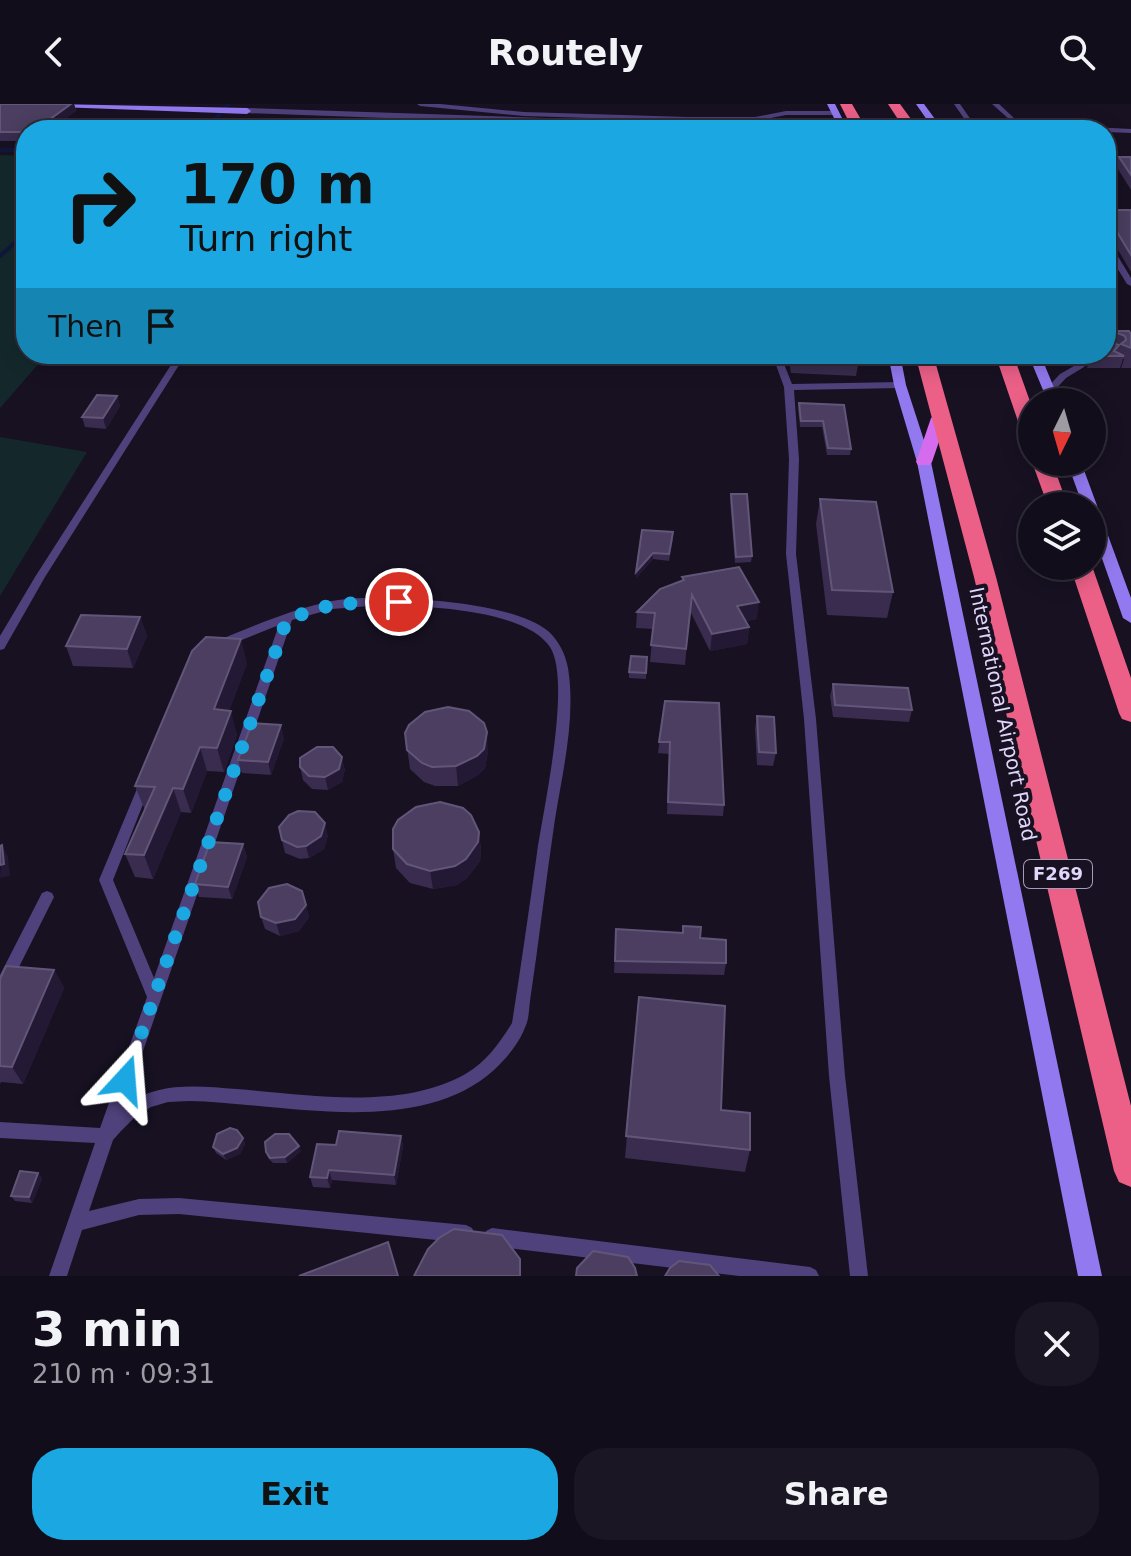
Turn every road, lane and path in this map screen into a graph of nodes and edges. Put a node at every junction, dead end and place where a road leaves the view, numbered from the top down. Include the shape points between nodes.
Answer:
1 (58, 104) edge
2 (68, 104) edge
3 (420, 104) edge
4 (784, 104) edge
5 (995, 104) edge
6 (89, 105) edge
7 (247, 111) joint
8 (786, 113) junction
9 (839, 114) edge
10 (425, 120) edge
11 (816, 120) edge
12 (1015, 120) edge
13 (1116, 260) edge
14 (1131, 284) edge
15 (176, 364) edge
16 (780, 364) edge
17 (896, 364) edge
18 (926, 364) edge
19 (1008, 364) edge
20 (1038, 364) edge
21 (1081, 365) dead end
22 (900, 385) junction
23 (789, 387) junction
24 (1048, 388) edge
25 (1056, 388) edge
26 (1018, 393) edge
27 (939, 418) junction
28 (924, 462) junction
29 (1106, 550) edge
30 (1087, 580) edge
31 (1131, 618) edge
32 (287, 619) junction
33 (0, 646) edge
34 (210, 648) edge
35 (1131, 713) edge
36 (149, 774) edge
37 (47, 897) dead end
38 (0, 990) edge
39 (153, 995) junction
40 (0, 1130) edge
41 (106, 1136) junction
42 (1131, 1171) edge
43 (76, 1223) junction
44 (58, 1276) edge
45 (810, 1276) edge
46 (859, 1276) edge
47 (1090, 1276) edge

1 - 2 main road
2 - 6 main road
3 - 8 lane via 593,117 745,119
4 - 8 lane
5 - 12 lane
6 - 7 main road
7 - 10 street
8 - 9 lane
9 - 11 street
13 - 14 lane
15 - 33 lane
16 - 23 lane
17 - 22 main road, International Airport Road
18 - 27 highway, International Airport Road / F269
19 - 26 highway
20 - 24 main road
21 - 25 lane via 1063,376
22 - 23 lane
22 - 28 main road, International Airport Road
23 - 46 lane via 794,459 791,554
27 - 28 main road
27 - 42 highway, International Airport Road / F269 via 985,577
28 - 47 main road, International Airport Road
29 - 31 main road
30 - 35 highway
32 - 34 lane
32 - 39 lane
32 - 41 lane via 334,604 461,605 522,621 555,644 563,673 561,729 519,1024 500,1055 477,1076 444,1092 363,1105 179,1092 147,1101 124,1115
36 - 39 lane via 106,880
37 - 38 lane
39 - 41 lane
40 - 41 lane
41 - 43 lane
43 - 44 lane
43 - 45 lane via 139,1207 179,1206 416,1228

